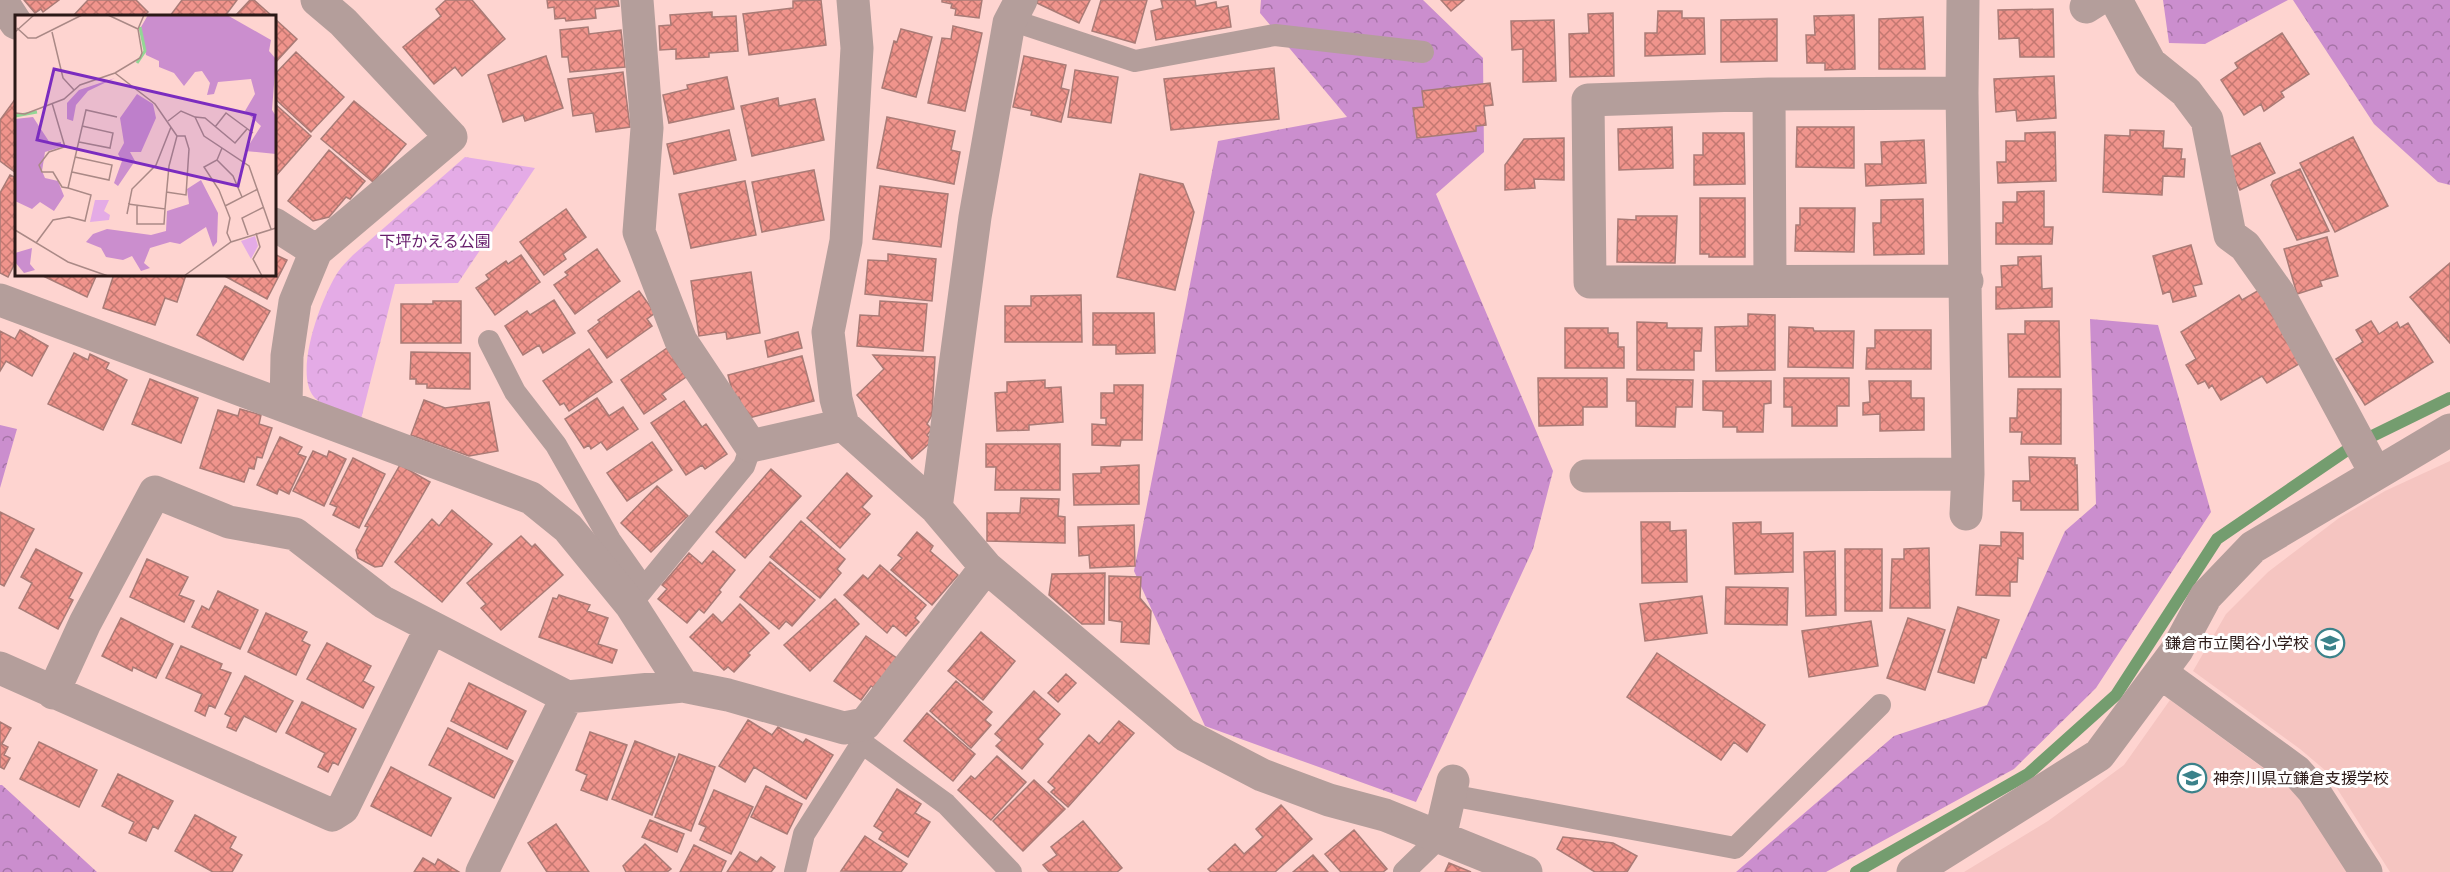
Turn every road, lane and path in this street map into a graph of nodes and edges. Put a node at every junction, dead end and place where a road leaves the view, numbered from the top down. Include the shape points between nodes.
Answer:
1 (1, 0) edge
2 (317, 0) edge
3 (637, 0) edge
4 (853, 0) edge
5 (1963, 0) edge
6 (2100, 2) edge
7 (1016, 10) edge
8 (15, 21) edge
9 (1423, 52) dead end
10 (1962, 93) junction
11 (1769, 94) junction
12 (276, 225) edge
13 (316, 251) junction
14 (1770, 281) junction
15 (1966, 281) junction
16 (0, 300) edge
17 (489, 341) dead end
18 (286, 406) junction
19 (843, 425) junction
20 (2450, 430) edge
21 (751, 446) junction
22 (2373, 469) junction
23 (1968, 474) junction
24 (1586, 476) dead end
25 (936, 508) junction
26 (1966, 514) dead end
27 (986, 567) junction
28 (637, 596) junction
29 (431, 628) junction
30 (0, 668) edge
31 (2161, 673) junction
32 (683, 686) junction
33 (53, 693) junction
34 (567, 697) junction
35 (1880, 705) dead end
36 (863, 733) junction
37 (1451, 788) joint
38 (1440, 837) junction
39 (482, 872) edge
40 (795, 872) edge
41 (1011, 872) edge
42 (1404, 872) edge
43 (1526, 872) edge
44 (1913, 872) edge
45 (2366, 872) edge

1 - 8 street
2 - 13 street via 343,22 451,137
3 - 21 street via 647,128 639,232 681,341
4 - 19 street via 857,48 846,241 828,332
5 - 10 street
6 - 22 street via 2150,63 2186,92 2207,120 2230,235 2245,246 2280,294
7 - 9 lane via 1135,61 1275,35
7 - 25 street via 975,217
10 - 11 street
10 - 15 street
11 - 14 street
11 - 14 street via 1588,100 1590,282
12 - 13 street
13 - 18 street via 295,302 287,356
14 - 15 street
15 - 23 street
16 - 18 street
17 - 28 lane via 515,392 556,446
18 - 28 street via 531,498 568,528
19 - 21 street
19 - 25 street
20 - 22 street
21 - 28 lane via 744,466
22 - 31 street via 2253,547 2206,596
23 - 24 street
23 - 26 street
25 - 27 street
27 - 36 street
27 - 38 street via 1185,735 1262,775
28 - 32 street
29 - 33 street via 343,808 332,815
29 - 33 street via 383,602 295,534 229,522 155,492 85,623
29 - 34 street
30 - 33 street
31 - 44 street via 2099,755
31 - 45 street via 2296,771 2313,790
32 - 34 street
32 - 36 street
34 - 39 street
35 - 37 lane via 1736,848
36 - 40 lane via 804,834
36 - 41 lane via 946,804
37 - 38 street
38 - 42 lane
38 - 43 street

